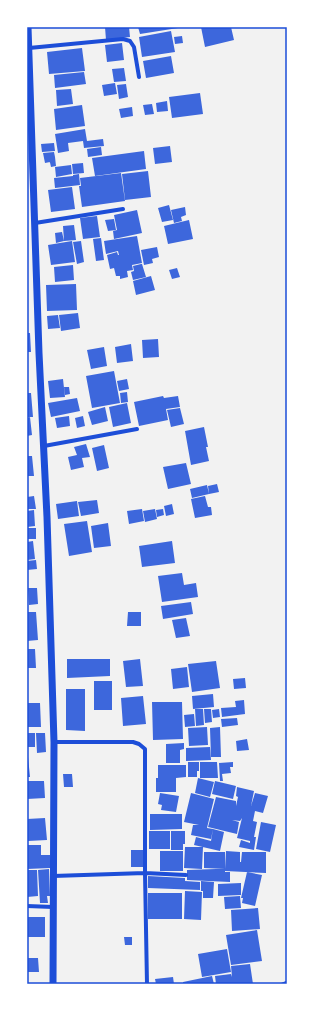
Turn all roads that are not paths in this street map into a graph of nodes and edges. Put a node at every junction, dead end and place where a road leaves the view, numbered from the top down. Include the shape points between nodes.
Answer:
1 (28, 27) edge
2 (29, 48) junction
3 (139, 77) dead end
4 (123, 209) dead end
5 (35, 223) junction
6 (137, 429) dead end
7 (44, 446) junction
8 (54, 742) junction
9 (145, 873) junction
10 (186, 875) dead end
11 (54, 876) junction
12 (27, 906) edge
13 (54, 906) junction
14 (53, 984) edge
15 (147, 984) edge

1 - 2 street
2 - 3 street via 123,39 130,41 134,47
2 - 5 street
4 - 5 street
5 - 7 street
6 - 7 street
7 - 8 street
8 - 9 street via 133,742 145,749
8 - 11 street
9 - 10 street
9 - 11 street
9 - 15 street
11 - 13 street
12 - 13 street
13 - 14 street

